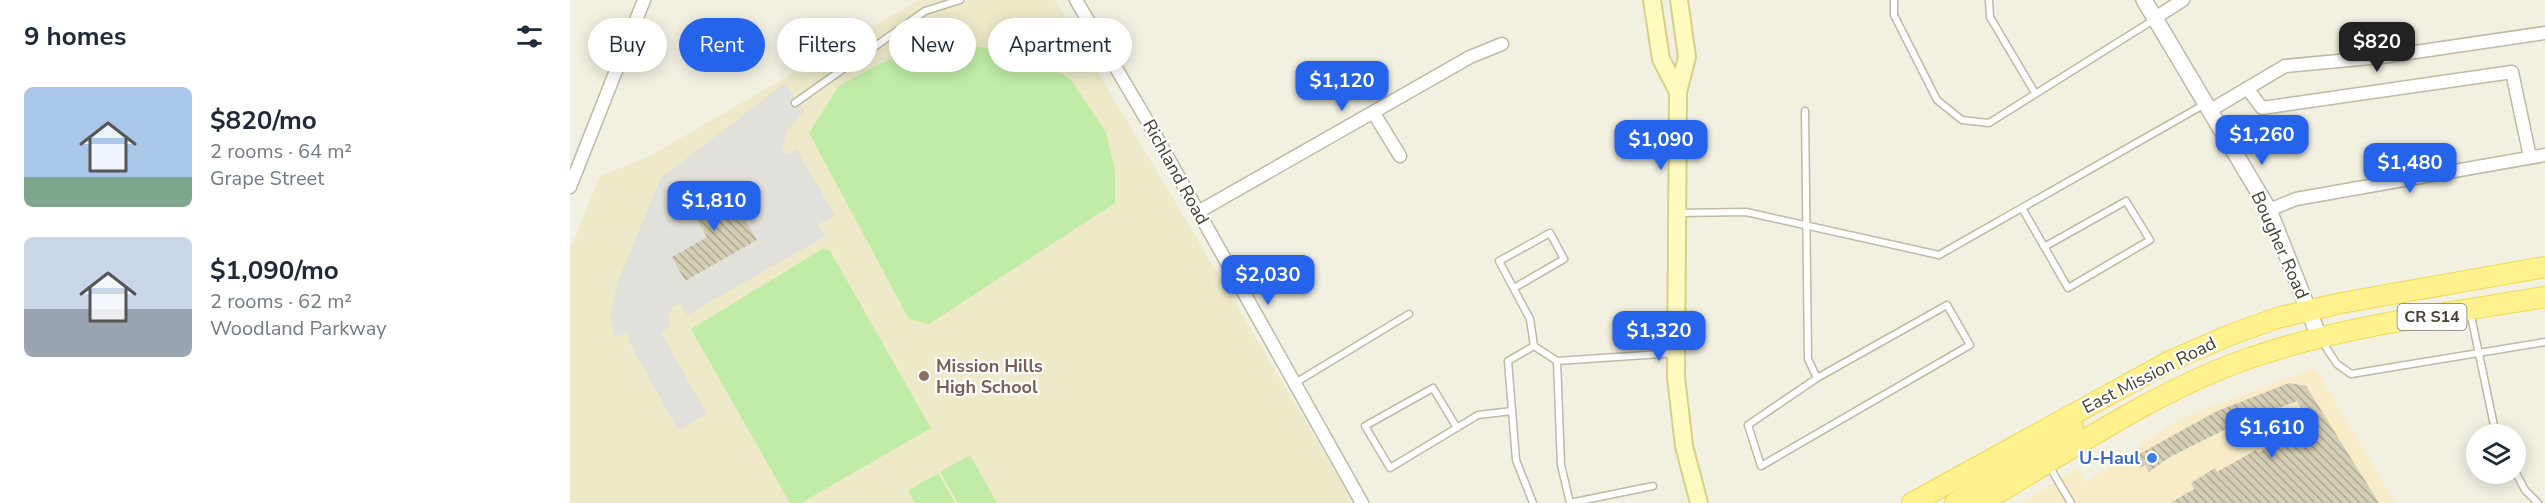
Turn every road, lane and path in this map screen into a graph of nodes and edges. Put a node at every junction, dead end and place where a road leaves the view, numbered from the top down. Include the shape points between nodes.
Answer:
1 (644, 0) edge
2 (960, 0) edge
3 (1076, 0) edge
4 (1652, 0) edge
5 (1679, 0) edge
6 (1894, 0) edge
7 (1989, 0) edge
8 (2145, 0) edge
9 (2183, 0) edge
10 (2155, 18) junction
11 (2545, 33) edge
12 (1502, 44) dead end
13 (2247, 88) junction
14 (1678, 92) junction
15 (2035, 93) junction
16 (795, 103) dead end
17 (2207, 107) junction
18 (1805, 111) dead end
19 (1373, 112) junction
20 (2545, 155) edge
21 (1400, 156) dead end
22 (2530, 157) junction
23 (570, 187) edge
24 (2022, 208) junction
25 (2269, 210) junction
26 (1198, 212) junction
27 (1679, 213) junction
28 (1805, 225) junction
29 (2044, 247) junction
30 (2545, 267) edge
31 (1514, 288) junction
32 (2545, 297) edge
33 (2470, 310) junction
34 (2309, 311) junction
35 (1409, 314) dead end
36 (2319, 337) junction
37 (2545, 342) edge
38 (1534, 346) junction
39 (1676, 353) junction
40 (2477, 353) junction
41 (1557, 361) junction
42 (1816, 378) junction
43 (1294, 383) junction
44 (2115, 390) junction
45 (1512, 411) junction
46 (2493, 424) edge
47 (1457, 428) junction
48 (2048, 464) junction
49 (2522, 484) edge
50 (1653, 486) dead end
51 (1362, 503) edge
52 (1533, 503) edge
53 (1570, 503) edge
54 (1699, 503) edge
55 (1912, 503) edge
56 (1955, 503) edge
57 (1981, 503) edge
58 (2071, 503) edge
59 (2538, 503) edge

1 - 23 street
2 - 16 lane via 926,11
3 - 26 street, Richland Road
4 - 14 main road via 1661,59
5 - 14 main road via 1686,57
6 - 15 lane via 1894,15 1937,100 1962,120 1989,123
7 - 15 lane via 1990,16
8 - 10 street, Bougher Road
9 - 10 street
10 - 15 lane
10 - 17 street, Bougher Road
11 - 13 street via 2381,57 2285,66
12 - 19 street via 1470,57
13 - 17 street
13 - 22 street via 2262,108 2512,72
14 - 27 main road
17 - 24 lane
17 - 25 street, Bougher Road
18 - 28 lane
19 - 21 street
19 - 26 street
20 - 22 street
22 - 25 street via 2296,199
24 - 28 lane via 1939,255
24 - 29 lane
25 - 34 street, Bougher Road
26 - 43 street, Richland Road
27 - 28 lane via 1746,212
27 - 39 main road
28 - 42 lane via 1808,359
29 - 29 lane via 2068,288 2150,240 2126,201
30 - 34 main road, East Mission Road / CR S14
31 - 31 lane via 1499,261 1550,233 1564,259
31 - 38 lane via 1530,319
32 - 33 main road, East Mission Road / CR S14
33 - 36 main road, East Mission Road / CR S14
33 - 40 lane
34 - 36 street, Bougher Road
34 - 44 main road, East Mission Road / CR S14 via 2230,335
35 - 43 lane
36 - 40 lane via 2337,364 2351,374
36 - 48 main road, East Mission Road / CR S14 via 2242,361 2185,385
37 - 40 lane
38 - 41 lane
38 - 45 lane via 1508,361
39 - 41 lane
39 - 54 main road via 1684,446
40 - 46 lane
41 - 53 lane via 1561,465
42 - 42 lane via 1947,305 1970,345 1761,466 1748,425
43 - 51 street, Richland Road
44 - 55 main road, East Mission Road / CR S14
44 - 56 main road via 2087,419
45 - 47 lane via 1478,415
45 - 52 lane via 1516,460
47 - 47 lane via 1390,468 1365,426 1432,388
48 - 57 main road, East Mission Road / CR S14
48 - 58 lane
49 - 59 lane
50 - 53 lane

